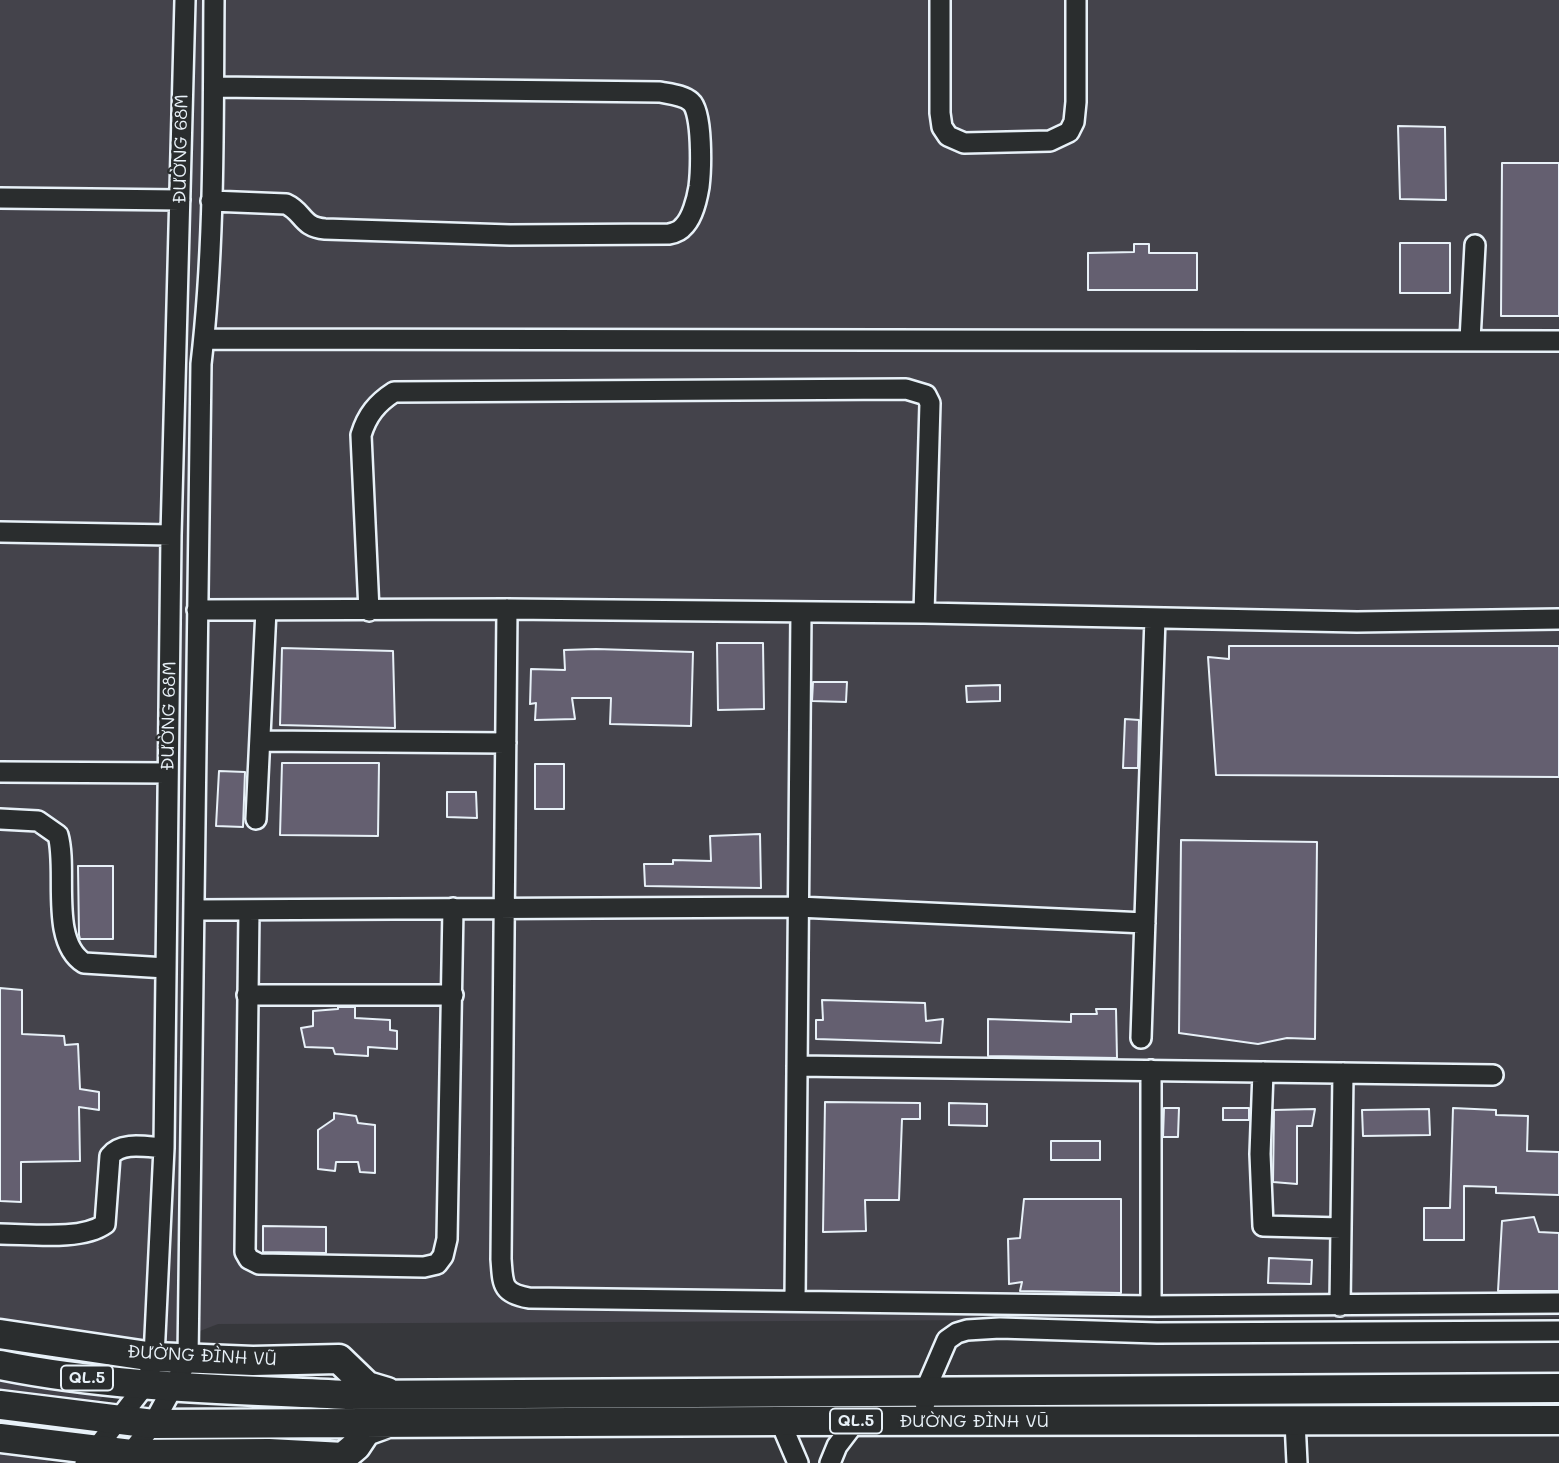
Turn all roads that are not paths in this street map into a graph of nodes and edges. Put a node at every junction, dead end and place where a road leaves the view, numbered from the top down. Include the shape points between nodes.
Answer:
1 (185, 0) edge
2 (214, 0) edge
3 (940, 0) edge
4 (1076, 0) edge
5 (214, 87) junction
6 (0, 198) edge
7 (180, 200) junction
8 (211, 201) junction
9 (1475, 245) dead end
10 (204, 339) junction
11 (1471, 340) junction
12 (1559, 341) edge
13 (0, 532) edge
14 (171, 535) junction
15 (507, 609) junction
16 (197, 610) junction
17 (266, 610) junction
18 (369, 611) junction
19 (801, 612) junction
20 (924, 613) junction
21 (1155, 618) junction
22 (1559, 619) edge
23 (261, 741) junction
24 (506, 743) junction
25 (0, 772) edge
26 (168, 773) junction
27 (0, 819) edge
28 (256, 819) dead end
29 (798, 907) junction
30 (453, 908) junction
31 (505, 908) junction
32 (194, 910) junction
33 (249, 910) junction
34 (1145, 923) junction
35 (166, 968) junction
36 (247, 995) junction
37 (453, 995) junction
38 (1141, 1038) dead end
39 (797, 1066) junction
40 (1152, 1070) junction
41 (1263, 1072) junction
42 (1343, 1073) junction
43 (1493, 1075) dead end
44 (164, 1148) junction
45 (1341, 1228) junction
46 (0, 1234) edge
47 (795, 1300) junction
48 (1559, 1303) edge
49 (1151, 1306) junction
50 (1340, 1306) junction
51 (1559, 1331) edge
52 (0, 1334) edge
53 (154, 1357) junction
54 (188, 1359) junction
55 (0, 1365) edge
56 (146, 1384) junction
57 (174, 1386) junction
58 (1559, 1388) edge
59 (925, 1391) junction
60 (393, 1394) junction
61 (0, 1405) edge
62 (780, 1420) junction
63 (1295, 1420) junction
64 (1559, 1420) edge
65 (117, 1421) junction
66 (856, 1421) junction
67 (924, 1422) junction
68 (388, 1423) junction
69 (153, 1424) junction
70 (0, 1437) edge
71 (90, 1456) edge
72 (127, 1458) edge
73 (209, 1458) edge
74 (798, 1463) edge
75 (830, 1463) edge
76 (1297, 1463) edge

1 - 7 street, ĐƯỜNG 68M
2 - 5 street
3 - 4 street via 942,127 948,136 964,143 1050,141 1069,132 1076,102
5 - 8 street
5 - 8 street via 679,96 691,102 699,122 699,187 684,227 669,234 325,229 306,224 286,204
6 - 7 street
7 - 14 street, ĐƯỜNG 68M
8 - 10 street
9 - 11 street
10 - 11 street
10 - 16 street
11 - 12 street
13 - 14 street
14 - 26 street, ĐƯỜNG 68M
15 - 18 street
15 - 19 street
15 - 24 street
16 - 17 street
16 - 32 street
17 - 18 street
17 - 23 street
18 - 20 street via 361,435 366,419 394,392 906,389 926,395 930,403
19 - 20 street
19 - 29 street
20 - 21 street
21 - 22 street
21 - 34 street
23 - 24 street
23 - 28 street
24 - 31 street
25 - 26 street
26 - 35 street, ĐƯỜNG 68M
27 - 35 street via 38,821 58,835 63,917 67,940 78,959
29 - 31 street
29 - 34 street
29 - 39 street
30 - 31 street
30 - 33 street
30 - 37 street
31 - 47 street via 501,1259 506,1289 514,1296 529,1298
32 - 33 street
32 - 54 street
33 - 36 street
34 - 38 street
35 - 44 street, ĐƯỜNG 68M
36 - 37 street
36 - 37 street via 244,1242 249,1259 259,1264 424,1267 437,1264 447,1239
39 - 40 street
39 - 47 street
40 - 41 street
40 - 49 street
41 - 42 street
41 - 45 street via 1263,1226
42 - 43 street
42 - 45 street
44 - 46 street via 127,1147 113,1152 107,1214 98,1229
44 - 53 street, ĐƯỜNG 68M
45 - 50 street
47 - 49 street
48 - 50 street
49 - 50 street
51 - 59 street via 967,1330 947,1340
52 - 53 highway, ĐƯỜNG ĐÌNH VŨ
53 - 54 highway, ĐƯỜNG ĐÌNH VŨ
53 - 56 street, ĐƯỜNG 68M
54 - 57 street
54 - 60 highway, ĐƯỜNG ĐÌNH VŨ via 339,1359 367,1386
55 - 56 highway, ĐƯỜNG ĐÌNH VŨ / QL.5
56 - 57 highway, ĐƯỜNG ĐÌNH VŨ / QL.5
56 - 65 street, ĐƯỜNG 68M
57 - 60 highway, ĐƯỜNG ĐÌNH VŨ / QL.5
57 - 69 street
58 - 59 highway, ĐƯỜNG ĐÌNH VŨ / QL.5
59 - 60 highway, ĐƯỜNG ĐÌNH VŨ / QL.5
59 - 67 street
61 - 65 highway, ĐƯỜNG ĐÌNH VŨ
62 - 66 highway, ĐƯỜNG ĐÌNH VŨ / QL.5
62 - 68 highway, ĐƯỜNG ĐÌNH VŨ / QL.5
62 - 74 street
63 - 64 highway, ĐƯỜNG ĐÌNH VŨ / QL.5
63 - 67 highway, ĐƯỜNG ĐÌNH VŨ / QL.5
63 - 76 street
65 - 69 highway, ĐƯỜNG ĐÌNH VŨ
65 - 71 street, ĐƯỜNG 68M
66 - 67 highway, ĐƯỜNG ĐÌNH VŨ / QL.5
66 - 75 street
68 - 69 highway, ĐƯỜNG ĐÌNH VŨ / QL.5
68 - 73 highway via 366,1431 342,1457 269,1453
69 - 72 street
70 - 71 highway
71 - 72 highway
72 - 73 highway

